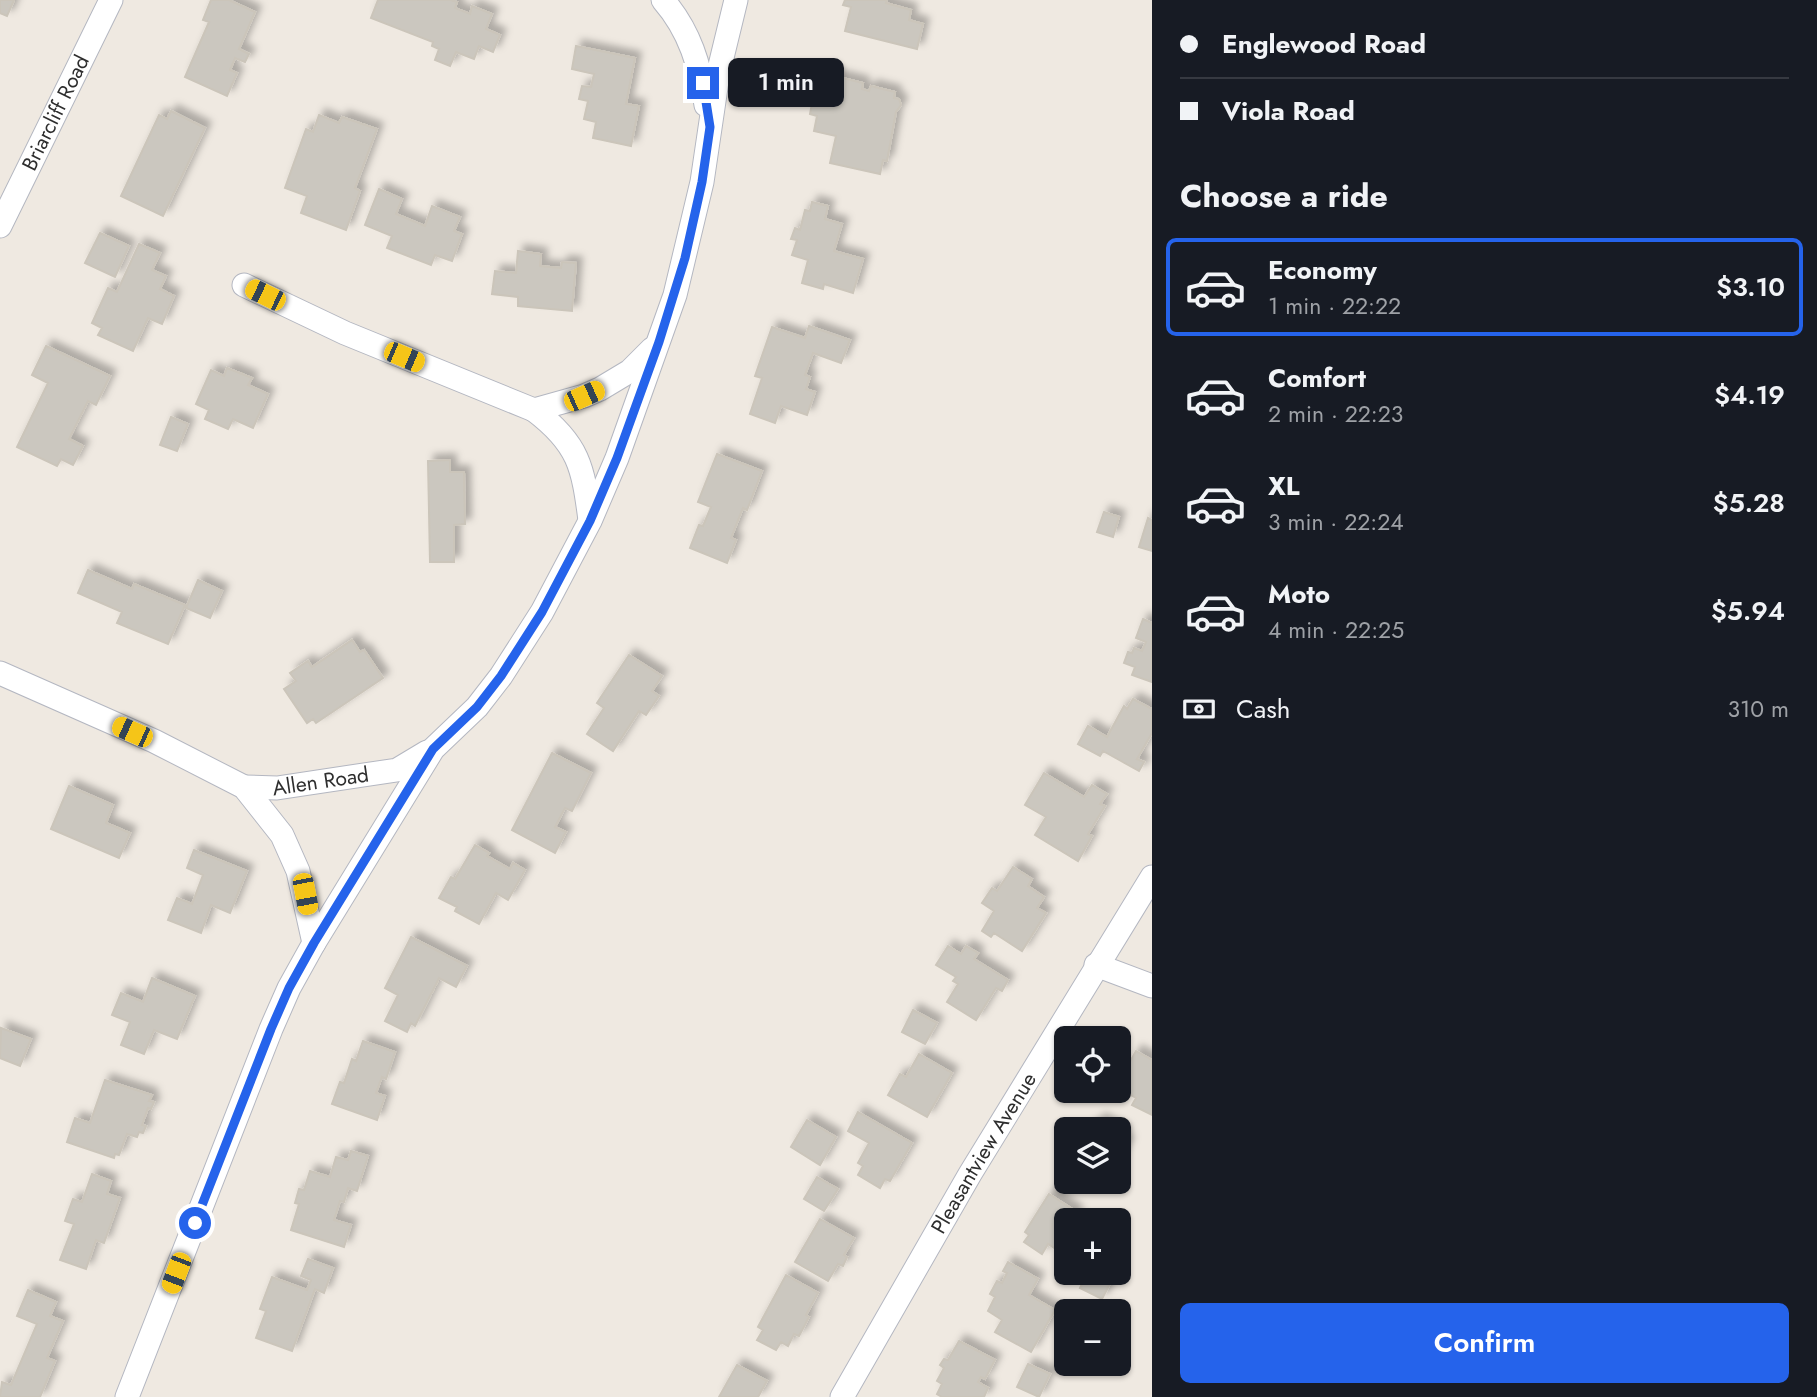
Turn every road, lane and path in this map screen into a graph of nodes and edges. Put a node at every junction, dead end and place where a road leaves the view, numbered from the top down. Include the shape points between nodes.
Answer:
1 (111, 0) edge
2 (663, 0) edge
3 (736, 0) edge
4 (710, 127) junction
5 (0, 226) edge
6 (244, 285) dead end
7 (659, 342) junction
8 (534, 410) junction
9 (590, 521) junction
10 (0, 673) edge
11 (433, 749) junction
12 (244, 787) junction
13 (1152, 877) edge
14 (314, 943) junction
15 (1096, 965) junction
16 (1152, 986) edge
17 (128, 1397) edge
18 (842, 1397) edge

1 - 5 street, Briarcliff Road
2 - 4 street via 682,24 694,50
3 - 4 street
4 - 7 street via 685,258
6 - 8 street via 345,333
7 - 8 street via 630,371 600,389
7 - 9 street
8 - 9 street via 562,433 573,451 582,470
9 - 11 street via 542,612 501,676 477,707
10 - 12 street, Allen Road via 155,741
11 - 12 street, Allen Road via 397,770 277,788
11 - 14 street
12 - 14 street, Allen Road via 282,835 298,871
13 - 15 street, Pleasantview Avenue
14 - 17 street via 271,1029
15 - 16 street
15 - 18 street, Pleasantview Avenue

